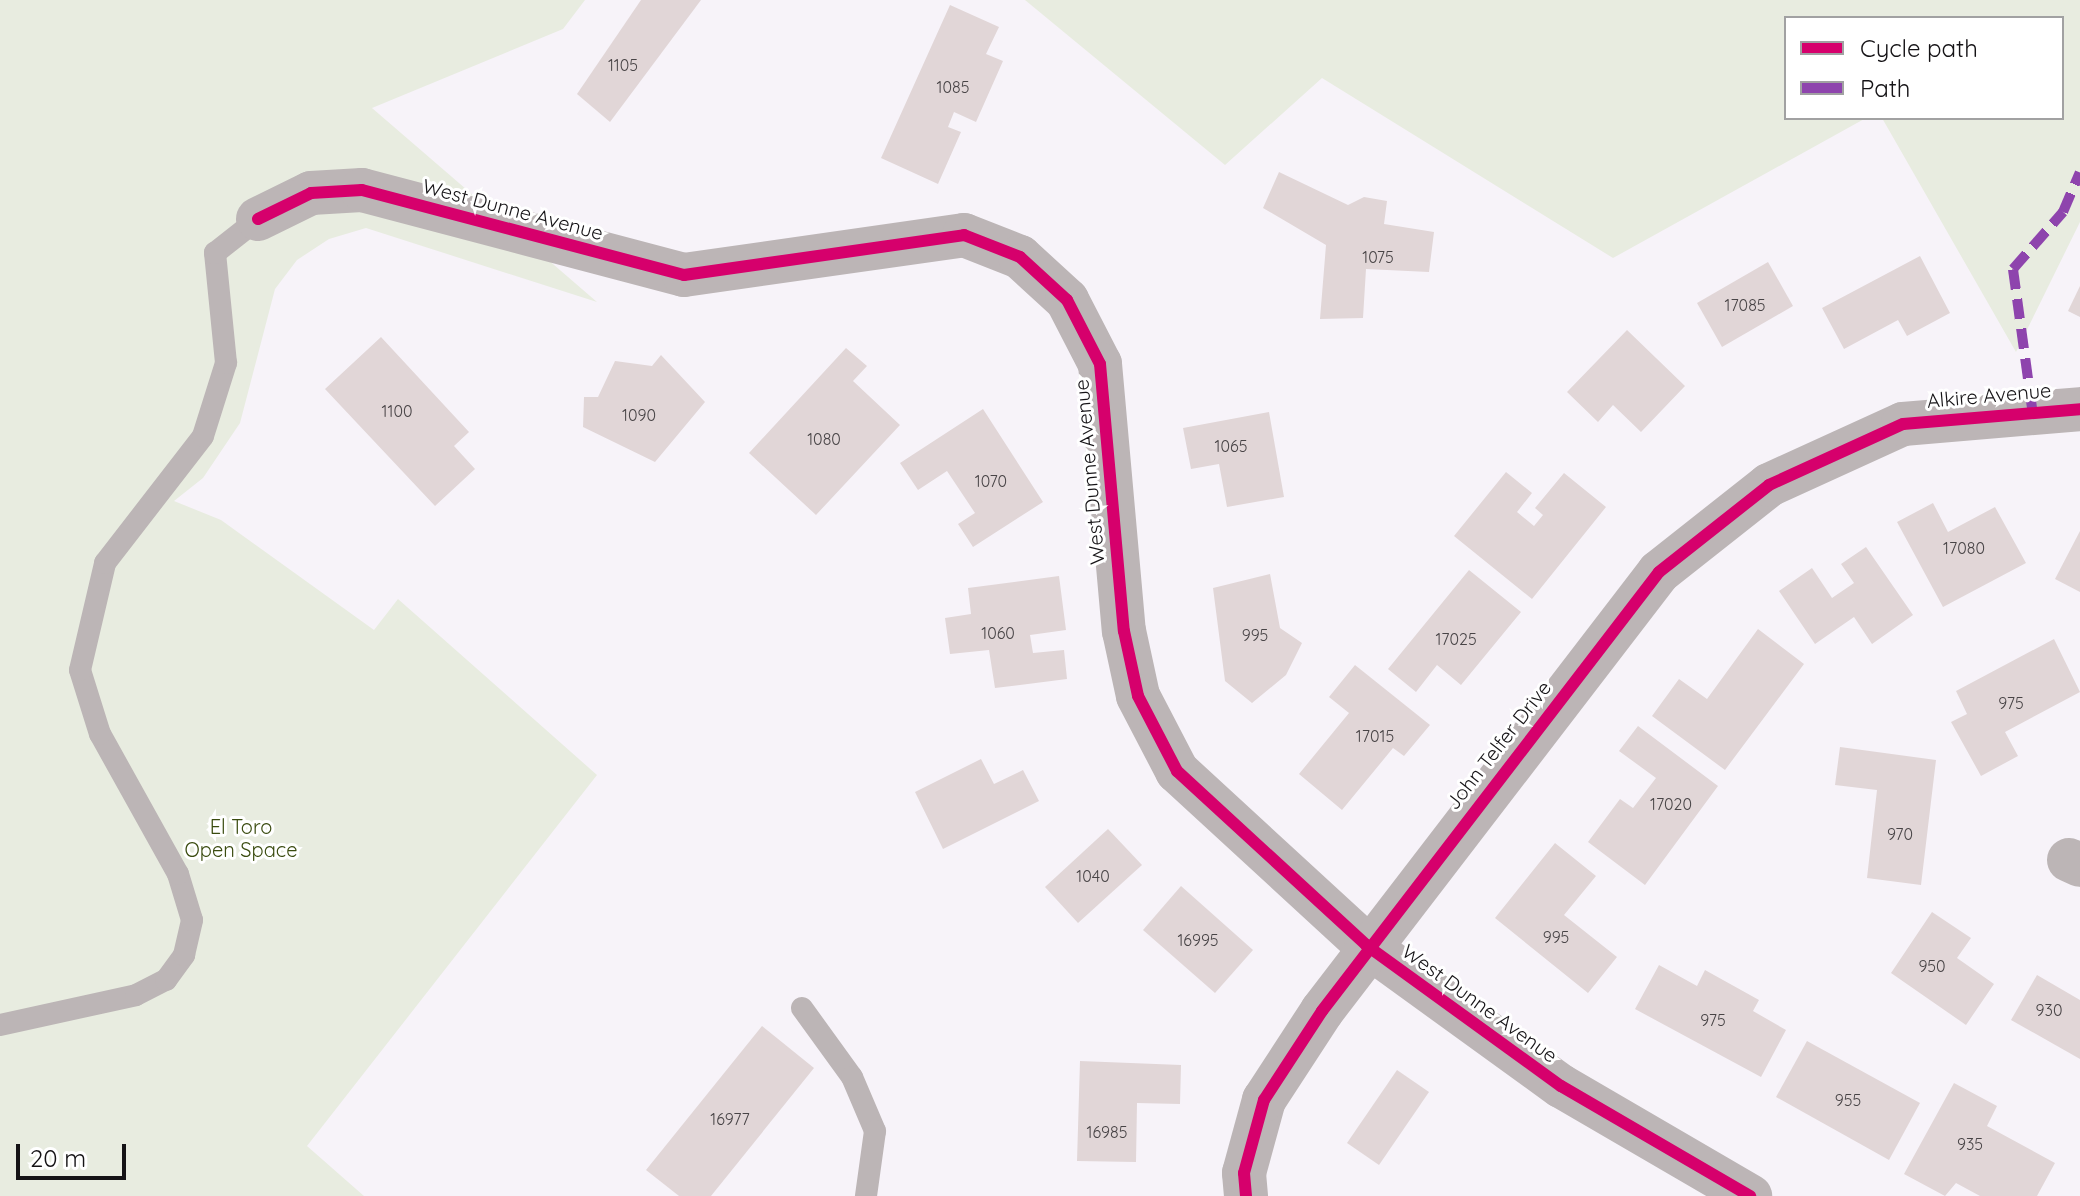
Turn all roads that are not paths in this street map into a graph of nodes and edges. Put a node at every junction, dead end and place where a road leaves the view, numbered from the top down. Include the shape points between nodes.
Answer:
1 (258, 219) joint
2 (2080, 409) edge
3 (1903, 424) joint
4 (1366, 945) junction
5 (802, 1008) dead end
6 (0, 1025) edge
7 (866, 1196) edge
8 (1246, 1196) edge
9 (1750, 1196) edge

1 - 4 street, West Dunne Avenue via 311,193 362,190 684,275 964,235 1020,257 1067,300 1100,364 1124,631 1138,696 1194,789
1 - 6 lane via 215,253 226,363 203,436 105,563 80,670 100,734 178,874 192,920 184,955 166,980 136,995
2 - 3 street, Alkire Avenue
3 - 4 street, John Telfer Drive via 1769,485 1659,572
4 - 8 street, John Telfer Drive via 1264,1100 1244,1173
4 - 9 street, West Dunne Avenue via 1561,1086
5 - 7 lane via 852,1077 875,1131

